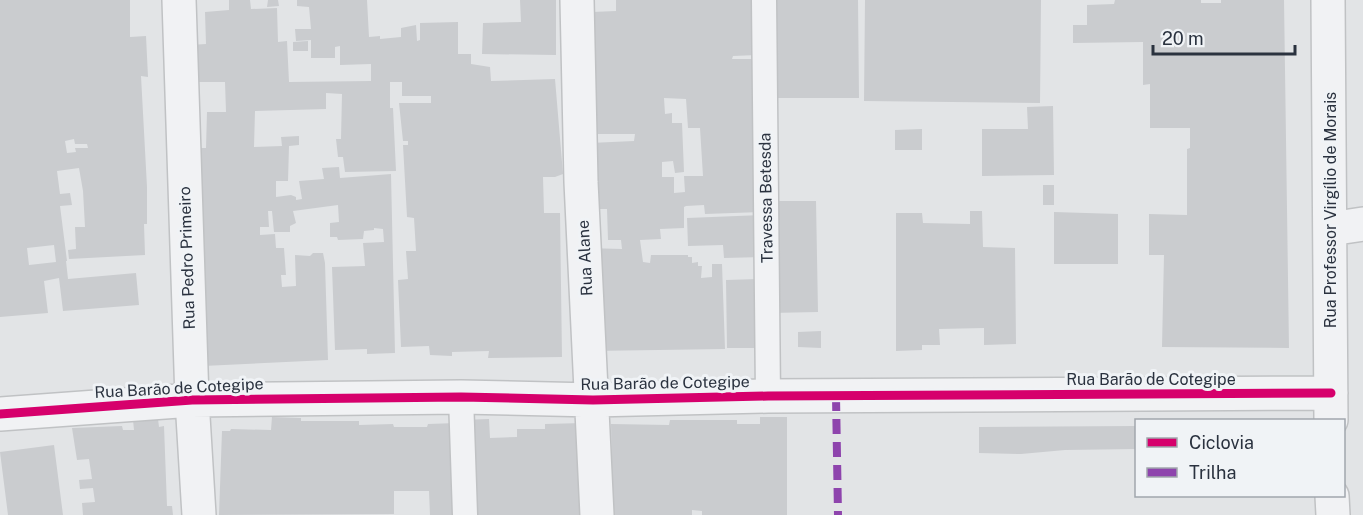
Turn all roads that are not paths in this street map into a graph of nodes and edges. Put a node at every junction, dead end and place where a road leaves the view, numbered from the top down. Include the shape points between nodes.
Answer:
1 (179, 0) edge
2 (577, 0) edge
3 (764, 0) edge
4 (1328, 0) edge
5 (1363, 224) edge
6 (1330, 229) junction
7 (768, 396) junction
8 (461, 398) junction
9 (192, 400) junction
10 (593, 400) junction
11 (1331, 407) edge
12 (0, 414) edge
13 (1332, 497) edge
14 (199, 515) edge
15 (465, 515) edge
16 (597, 515) edge
17 (1333, 515) edge

1 - 9 street, Rua Pedro Primeiro
2 - 10 street, Rua Alane via 581,182
3 - 7 lane, Travessa Betesda
4 - 6 street, Rua Professor Virgílio de Morais
5 - 6 street
6 - 11 street, Rua Professor Virgílio de Morais
7 - 10 street, Rua Barão de Cotegipe
7 - 11 street, Rua Barão de Cotegipe
8 - 9 street, Rua Barão de Cotegipe
8 - 10 street, Rua Barão de Cotegipe
8 - 15 lane
9 - 12 street, Rua Barão de Cotegipe
9 - 14 street, Rua Pedro Primeiro
10 - 16 street, Rua Alane
13 - 17 street

